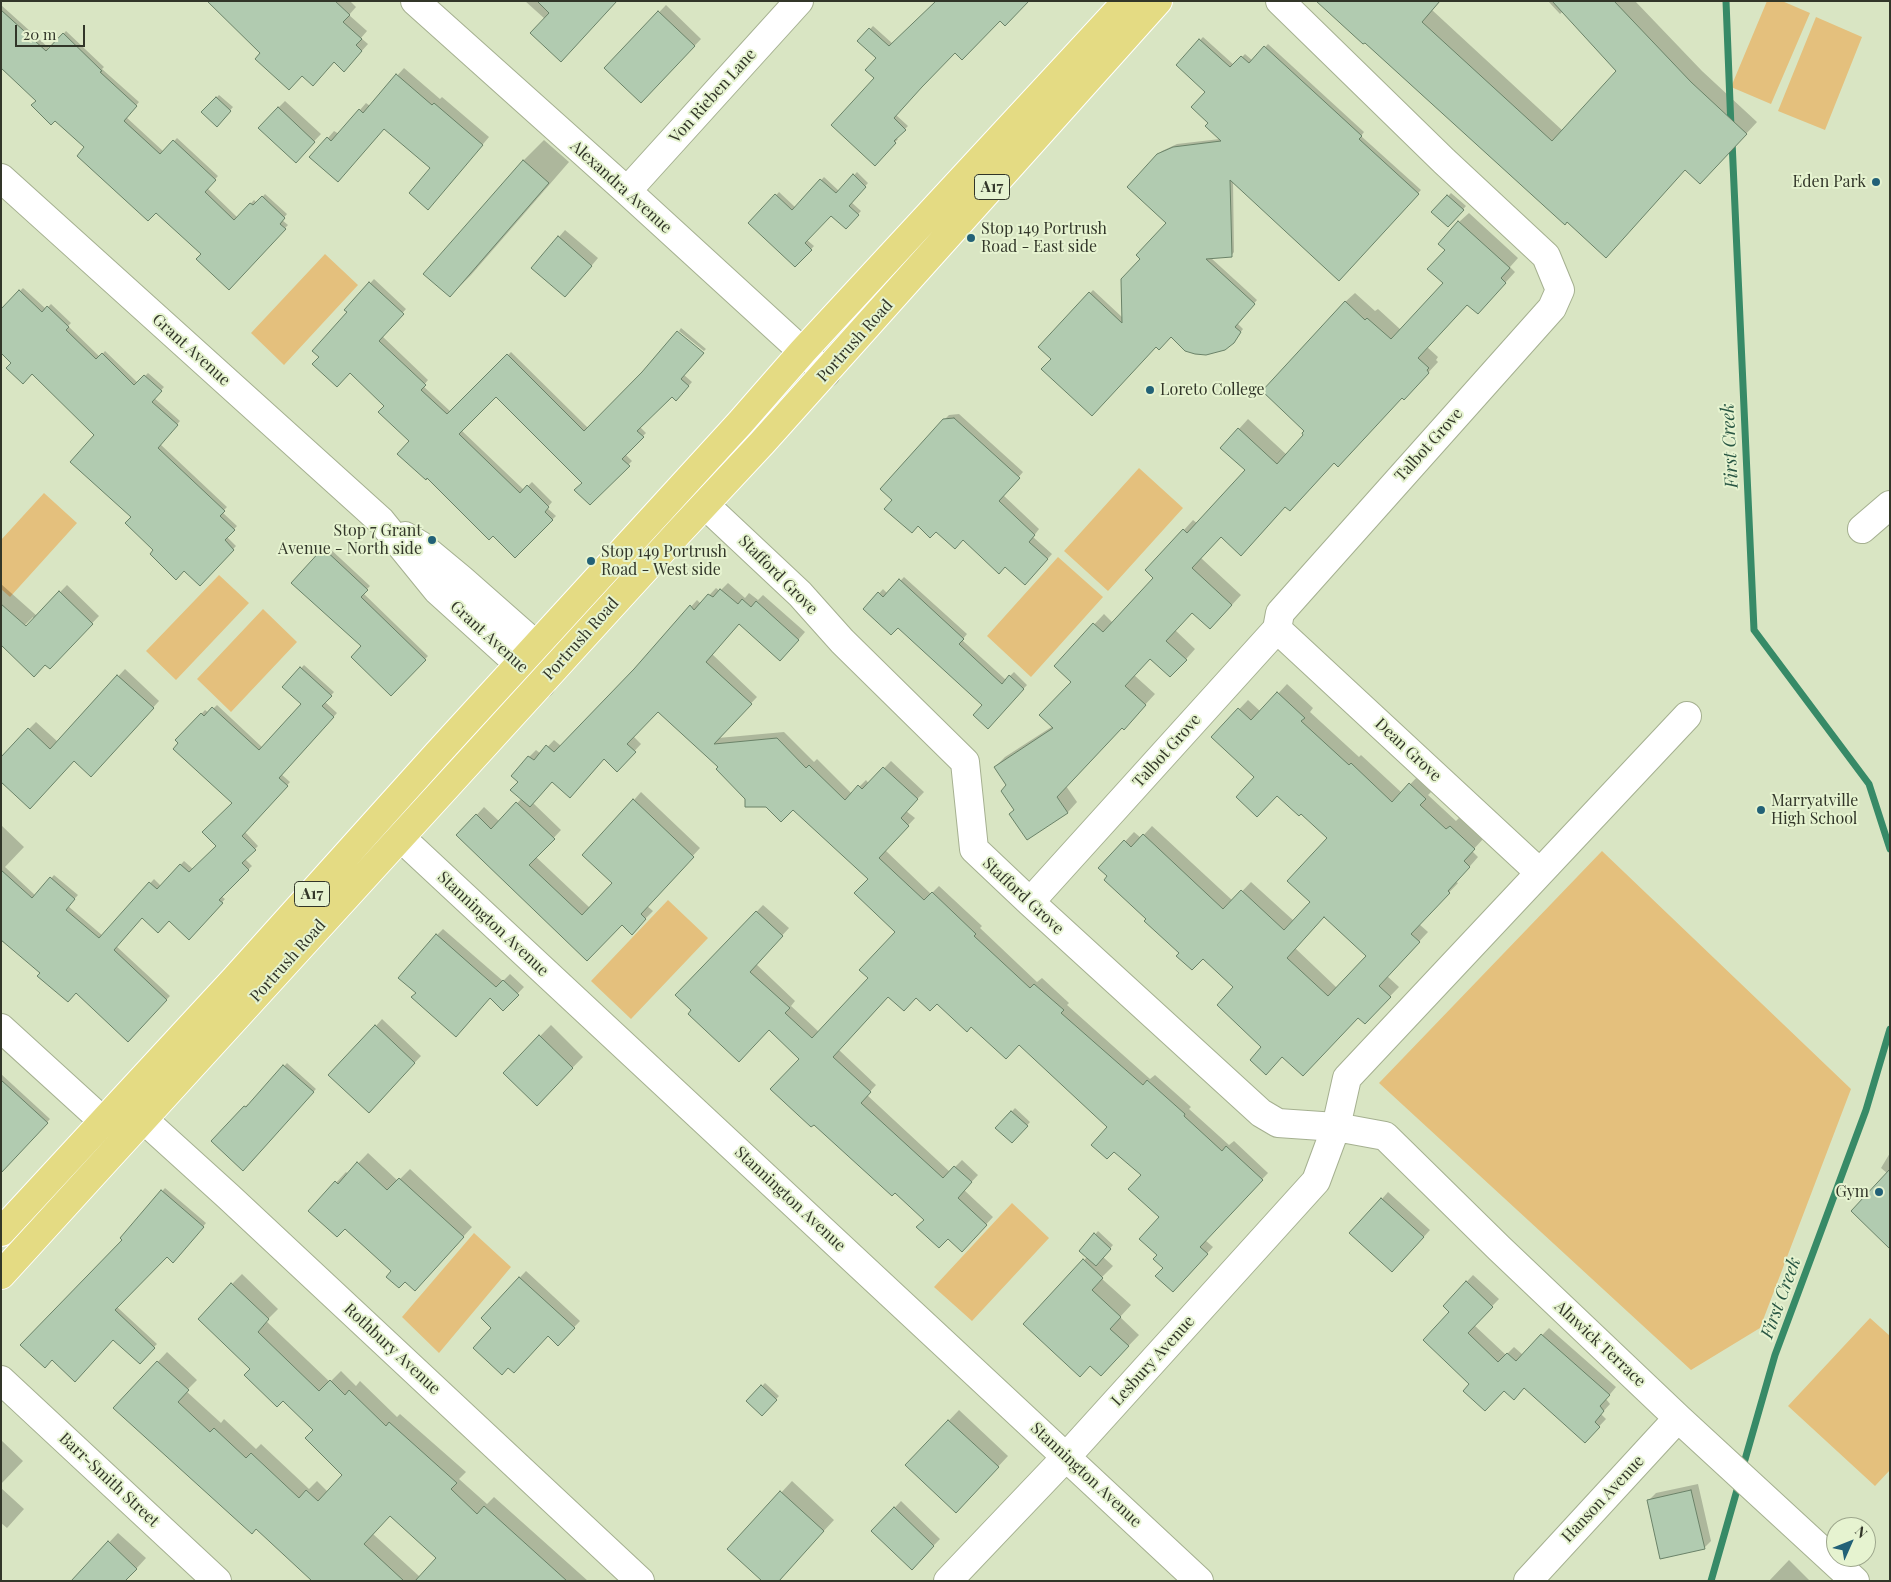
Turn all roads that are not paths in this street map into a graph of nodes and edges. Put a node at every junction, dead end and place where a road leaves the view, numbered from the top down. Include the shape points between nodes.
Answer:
1 (415, 1) edge
2 (799, 1) edge
3 (1127, 1) edge
4 (1158, 1) edge
5 (1280, 1) edge
6 (1, 178) edge
7 (627, 191) junction
8 (803, 352) junction
9 (826, 373) junction
10 (684, 485) junction
11 (705, 504) junction
12 (1890, 504) edge
13 (1862, 529) dead end
14 (1277, 629) junction
15 (528, 656) junction
16 (550, 674) junction
17 (1686, 716) dead end
18 (380, 818) junction
19 (401, 838) junction
20 (1539, 872) junction
21 (1030, 902) junction
22 (1, 1028) edge
23 (143, 1119) junction
24 (103, 1122) junction
25 (1336, 1127) junction
26 (1, 1232) edge
27 (1, 1275) edge
28 (1, 1380) edge
29 (1678, 1418) junction
30 (1067, 1456) junction
31 (217, 1581) edge
32 (640, 1581) edge
33 (948, 1581) edge
34 (1200, 1581) edge
35 (1528, 1581) edge
36 (1855, 1581) edge

1 - 7 street, Alexandra Avenue
2 - 7 street, Von Rieben Lane
3 - 8 highway, Portrush Road / A17
4 - 9 highway, Portrush Road / A17
5 - 14 street, Talbot Grove via 1546,256 1560,290 1552,308 1280,613
6 - 15 street, Grant Avenue via 381,521 437,590
7 - 8 street, Alexandra Avenue
8 - 9 street, Alexandra Avenue
8 - 10 highway, Portrush Road / A17
9 - 11 highway, Portrush Road / A17
10 - 11 street, Stafford Grove
10 - 15 highway, Portrush Road / A17
11 - 16 highway, Portrush Road / A17
11 - 21 street, Stafford Grove via 800,594 842,641 966,762 974,850
12 - 13 street
14 - 20 street, Dean Grove
14 - 21 street, Talbot Grove
15 - 16 street, Grant Avenue
15 - 18 highway, Portrush Road / A17
16 - 19 highway, Portrush Road / A17
17 - 20 street
18 - 19 street, Stannington Avenue
18 - 24 highway, Portrush Road / A17
19 - 23 highway, Portrush Road / A17
19 - 30 street, Stannington Avenue
20 - 25 street via 1347,1078
21 - 25 street, Stafford Grove via 1261,1113 1278,1123
22 - 24 street
23 - 27 highway, Portrush Road / A17
23 - 32 street, Rothbury Avenue
24 - 26 highway, Portrush Road / A17
25 - 29 street, Alnwick Terrace via 1385,1136
25 - 30 street, Lesbury Avenue via 1316,1181
28 - 31 street, Barr-Smith Street
29 - 35 street, Hanson Avenue
29 - 36 street, Alnwick Terrace
30 - 33 street, Lesbury Avenue
30 - 34 street, Stannington Avenue

